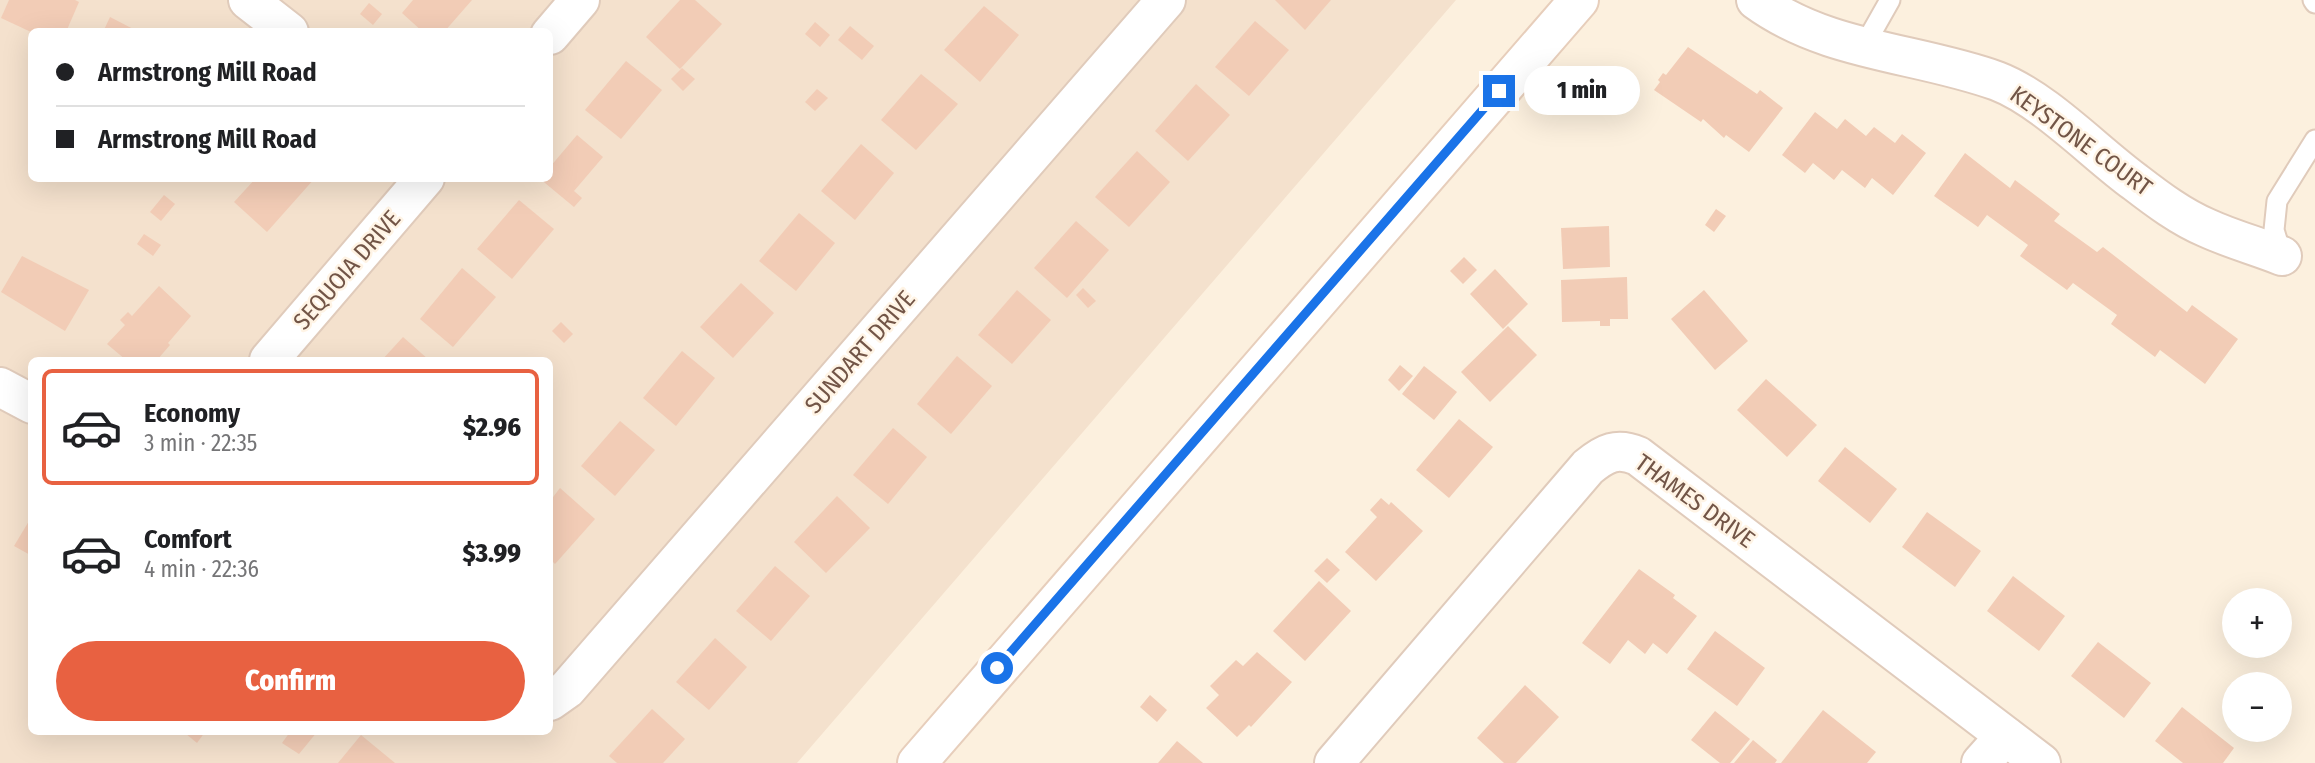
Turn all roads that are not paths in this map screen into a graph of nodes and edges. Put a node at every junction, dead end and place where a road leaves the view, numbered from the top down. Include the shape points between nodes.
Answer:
1 (248, 0) edge
2 (580, 0) edge
3 (1166, 0) edge
4 (1579, 0) edge
5 (1756, 0) edge
6 (1889, 0) edge
7 (284, 28) edge
8 (553, 32) edge
9 (1864, 46) junction
10 (2315, 140) edge
11 (422, 182) edge
12 (2282, 256) joint
13 (272, 357) edge
14 (0, 387) edge
15 (28, 402) edge
16 (553, 698) edge
17 (1993, 749) edge
18 (917, 763) edge
19 (1334, 763) edge
20 (2042, 763) edge

1 - 7 street
2 - 8 street
3 - 16 street, SUNDART DRIVE via 576,678
4 - 18 street
5 - 9 street, KEYSTONE COURT via 1798,26
6 - 9 lane
9 - 12 street, KEYSTONE COURT via 1998,82 2060,121 2183,216
10 - 12 lane via 2277,201 2274,230
11 - 13 street, SEQUOIA DRIVE
14 - 15 street
17 - 19 street, THAMES DRIVE via 1638,456 1615,451 1603,454 1588,467
17 - 20 street, THAMES DRIVE

